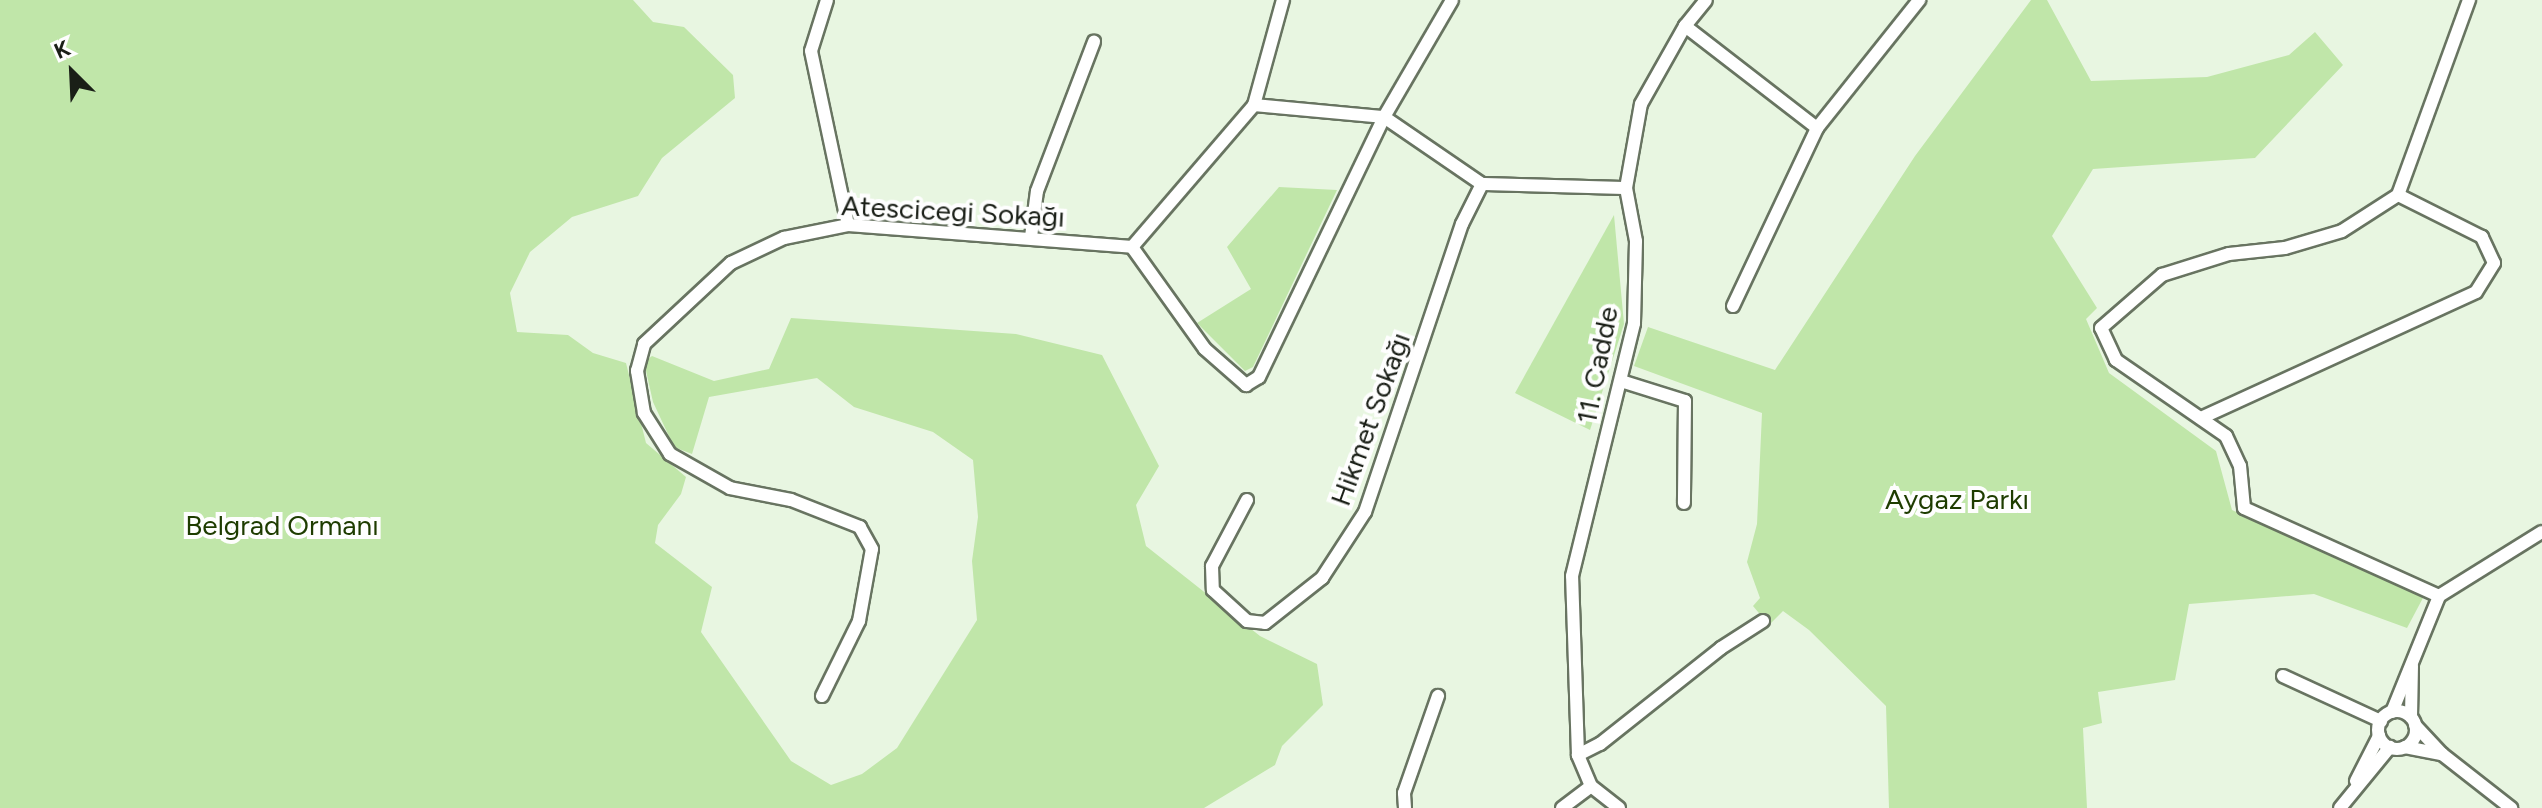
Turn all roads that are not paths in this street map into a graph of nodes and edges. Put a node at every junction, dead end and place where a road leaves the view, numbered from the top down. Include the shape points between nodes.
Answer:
1 (827, 0) edge
2 (1283, 0) edge
3 (1452, 0) edge
4 (1706, 0) edge
5 (1919, 0) edge
6 (2469, 0) edge
7 (1685, 26) junction
8 (1094, 42) dead end
9 (1254, 105) junction
10 (1384, 117) junction
11 (1817, 128) junction
12 (1482, 184) junction
13 (1626, 188) junction
14 (2398, 195) junction
15 (848, 225) junction
16 (1031, 237) junction
17 (1132, 247) junction
18 (1733, 306) dead end
19 (1621, 381) junction
20 (2201, 418) junction
21 (1247, 500) dead end
22 (1684, 503) dead end
23 (2542, 532) edge
24 (2439, 596) junction
25 (1763, 621) dead end
26 (2412, 666) junction
27 (2283, 676) dead end
28 (822, 696) dead end
29 (1438, 696) dead end
30 (2392, 712) junction
31 (2381, 721) junction
32 (2413, 721) junction
33 (2379, 736) junction
34 (2390, 747) junction
35 (2405, 747) junction
36 (2442, 754) junction
37 (1578, 755) junction
38 (1591, 786) junction
39 (2353, 787) junction
40 (1405, 808) edge
41 (1562, 808) edge
42 (1619, 808) edge
43 (2340, 808) edge
44 (2511, 808) edge

1 - 15 street via 811,51
2 - 9 street
3 - 10 street
4 - 7 street, 11. Cadde
5 - 11 street
6 - 14 street
7 - 11 street
7 - 13 street, 11. Cadde via 1641,104
8 - 16 street via 1037,191
9 - 10 street
9 - 17 street
10 - 12 street
10 - 17 street via 1259,377 1246,385 1205,349
11 - 18 street
12 - 13 street
12 - 21 street, Hikmet Sokağı via 1462,224 1365,512 1322,578 1265,623 1247,621 1213,590 1212,566
13 - 19 street, 11. Cadde via 1636,241 1634,323
14 - 20 street via 2482,237 2494,263 2476,292
14 - 20 street via 2342,231 2285,248 2229,254 2162,275 2101,328 2116,360
15 - 16 street, Atescicegi Sokağı
15 - 28 street, Atescicegi Sokağı via 784,238 731,263 644,344 637,371 644,413 670,454 730,488 791,500 860,527 872,549 859,621
16 - 17 street, Atescicegi Sokağı
19 - 22 street via 1685,401
19 - 37 street, 11. Cadde via 1572,576
20 - 24 street via 2226,436 2240,466 2244,508
23 - 24 street
24 - 26 street
25 - 37 street
26 - 30 street
26 - 32 street
27 - 31 street
29 - 40 street via 1404,793
30 - 31 street
30 - 32 street
31 - 33 street
32 - 35 street via 2415,735
32 - 36 street
33 - 34 street
33 - 39 street
34 - 35 street
34 - 39 street
35 - 36 street
36 - 44 street
37 - 38 street
38 - 41 street
38 - 42 street
39 - 43 street

